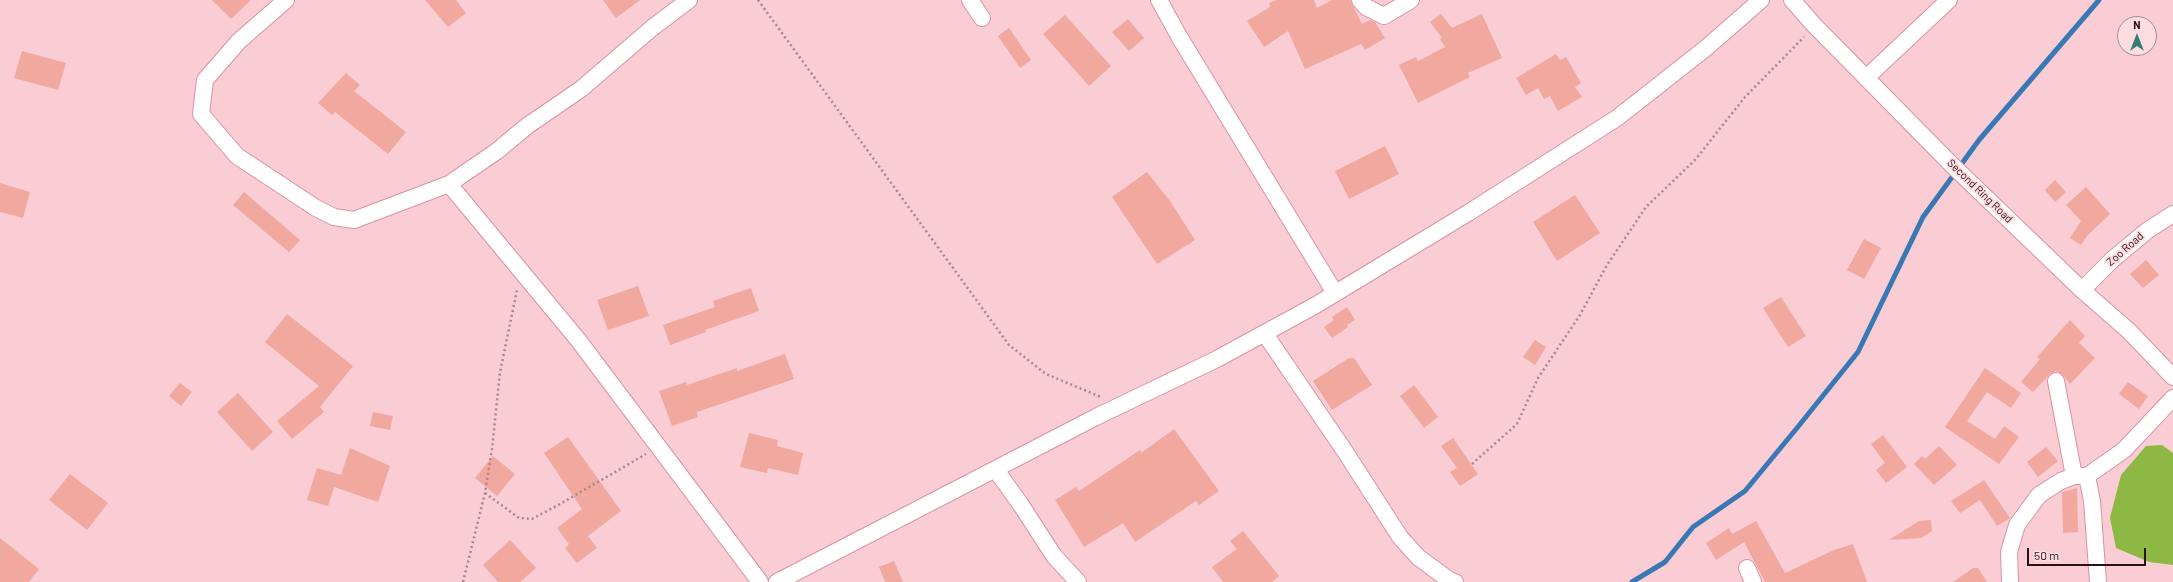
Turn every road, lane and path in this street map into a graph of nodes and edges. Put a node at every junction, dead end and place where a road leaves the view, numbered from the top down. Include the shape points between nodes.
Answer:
1 (286, 0) edge
2 (689, 0) edge
3 (758, 0) edge
4 (970, 0) edge
5 (1159, 0) edge
6 (1360, 0) edge
7 (1412, 0) edge
8 (1761, 0) edge
9 (1792, 0) edge
10 (1949, 0) edge
11 (982, 18) dead end
12 (1814, 25) junction
13 (1866, 78) junction
14 (450, 184) junction
15 (2173, 214) edge
16 (521, 270) junction
17 (2082, 290) junction
18 (1335, 293) junction
19 (1265, 334) junction
20 (2173, 377) edge
21 (2056, 381) dead end
22 (2173, 398) edge
23 (1122, 405) junction
24 (658, 446) junction
25 (1472, 464) dead end
26 (996, 470) junction
27 (2080, 476) junction
28 (485, 493) junction
29 (463, 582) edge
30 (760, 582) edge
31 (777, 582) edge
32 (1078, 582) edge
33 (1455, 582) edge
34 (2010, 582) edge
35 (2098, 582) edge

1 - 14 street via 239,40 205,80 201,114 237,156 316,208 334,217 354,220
2 - 14 street via 581,89
3 - 23 path via 1009,345 1046,374
4 - 11 street
5 - 18 street
6 - 7 street via 1366,7 1384,16
8 - 18 street via 1706,48 1617,118 1468,213
9 - 12 street, Second Ring Road
10 - 13 street
12 - 13 street, Second Ring Road
12 - 25 path via 1745,97 1696,160 1646,207 1607,265 1580,315 1538,378 1517,424
13 - 17 street, Second Ring Road
14 - 16 street
15 - 17 street, Zoo Road via 2148,230 2113,259
16 - 24 street via 579,341
16 - 28 path via 500,372
17 - 20 street, Second Ring Road via 2129,331
18 - 19 street
19 - 23 street
19 - 33 street via 1400,537 1418,556
21 - 27 street
22 - 27 street via 2124,450
23 - 26 street
24 - 28 path via 532,519 519,518
24 - 30 street
26 - 31 street
26 - 32 street via 1054,556
27 - 34 street via 2061,481 2039,495 2017,525 2009,552
27 - 35 street via 2092,501
28 - 29 path

